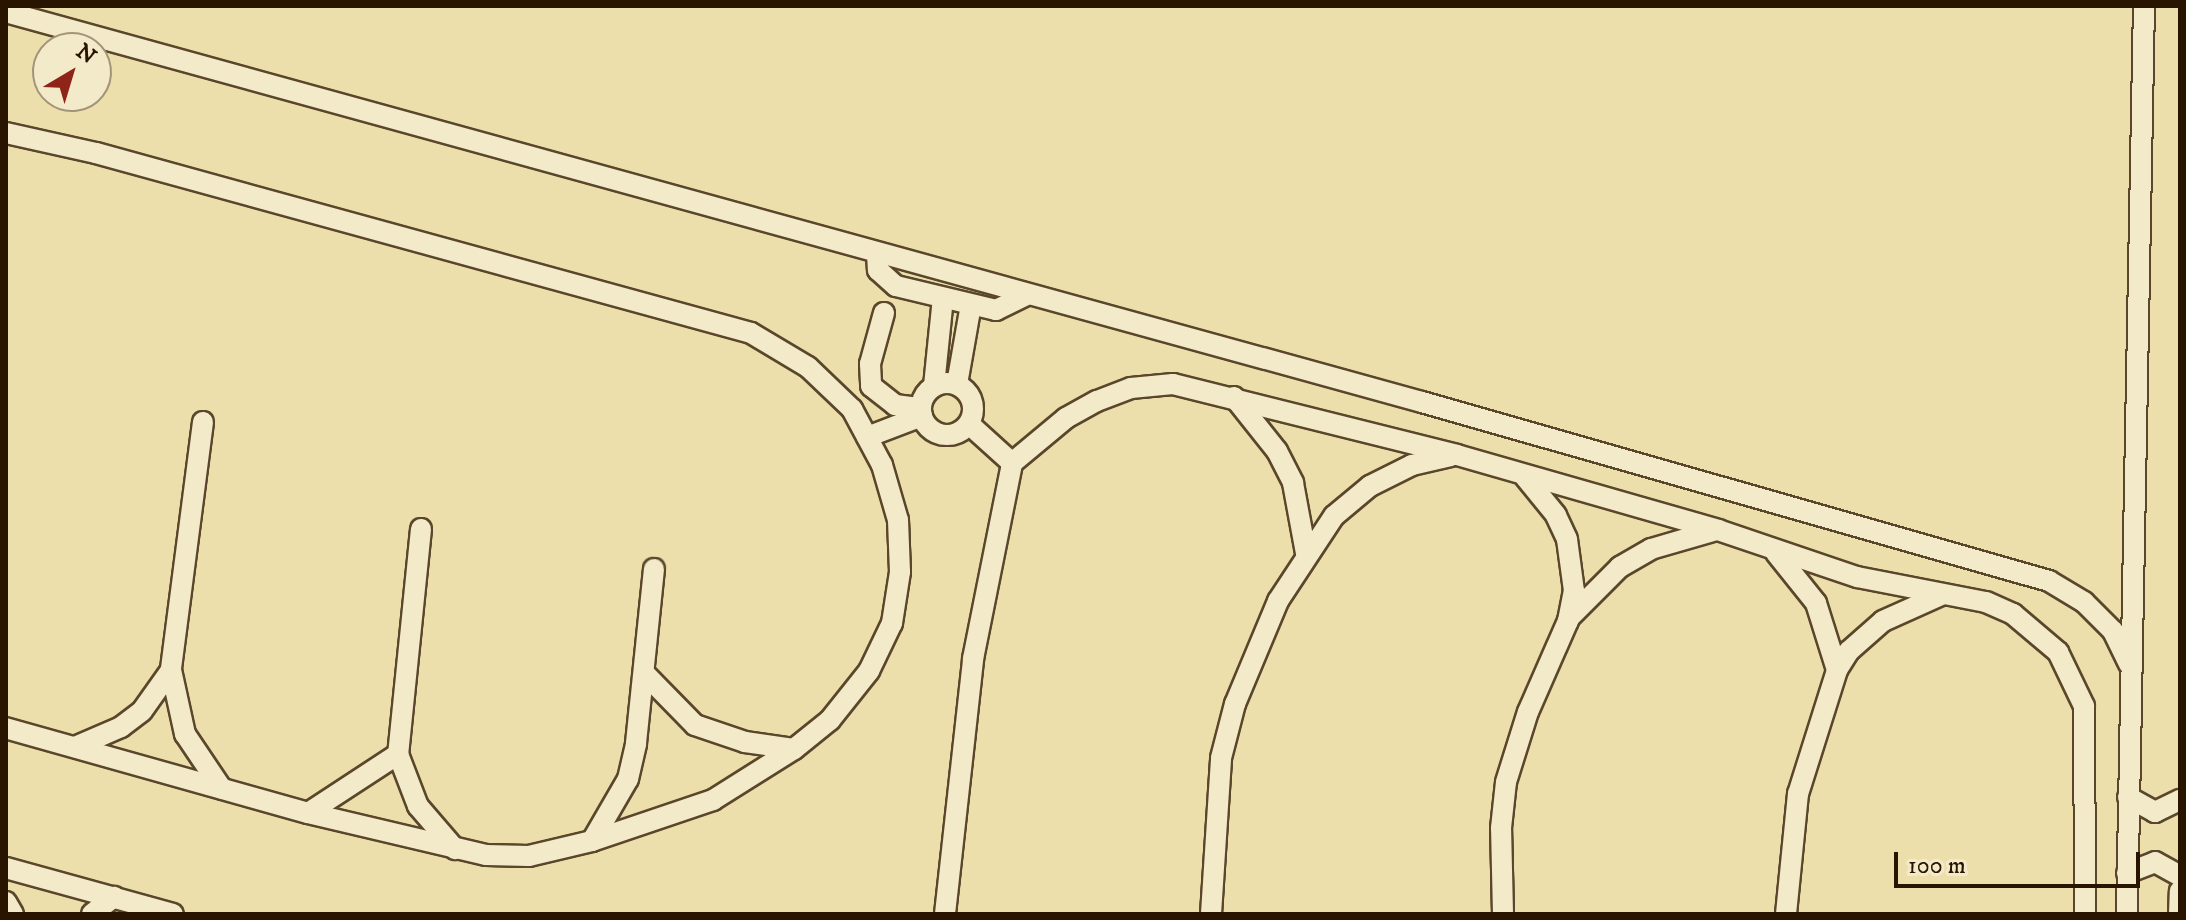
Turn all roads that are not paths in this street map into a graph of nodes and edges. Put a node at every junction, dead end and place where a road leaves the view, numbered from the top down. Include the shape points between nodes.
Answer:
1 (2144, 6) edge
2 (6, 12) edge
3 (6, 133) edge
4 (877, 253) junction
5 (1027, 295) junction
6 (943, 298) junction
7 (971, 305) junction
8 (884, 313) dead end
9 (957, 384) junction
10 (934, 386) junction
11 (1232, 396) junction
12 (922, 412) junction
13 (203, 422) dead end
14 (969, 424) junction
15 (867, 437) junction
16 (1457, 455) junction
17 (1012, 463) junction
18 (1523, 474) junction
19 (421, 529) dead end
20 (1718, 530) junction
21 (1773, 550) junction
22 (1306, 553) junction
23 (654, 569) dead end
24 (1945, 593) junction
25 (1568, 621) junction
26 (2129, 664) junction
27 (171, 670) junction
28 (1837, 670) junction
29 (646, 675) junction
30 (6, 728) edge
31 (74, 747) junction
32 (794, 749) junction
33 (398, 754) junction
34 (222, 789) junction
35 (2128, 797) junction
36 (2180, 800) edge
37 (308, 813) junction
38 (592, 841) junction
39 (455, 849) junction
40 (6, 868) edge
41 (2127, 873) junction
42 (2180, 876) edge
43 (2180, 891) edge
44 (114, 897) junction
45 (6, 902) edge
46 (13, 914) edge
47 (92, 914) edge
48 (173, 914) edge
49 (945, 914) edge
50 (1211, 914) edge
51 (1503, 914) edge
52 (1786, 914) edge
53 (2085, 914) edge
54 (2127, 914) edge
55 (2179, 914) edge

1 - 26 street
2 - 4 street
3 - 15 street via 111,157 751,333 808,367 852,409
4 - 5 street
4 - 6 street via 885,279
5 - 7 street via 996,310
5 - 26 street via 2049,581 2084,602 2113,631
6 - 7 street
6 - 10 street
7 - 9 street
8 - 12 street via 870,364 871,386 895,405
9 - 10 street
9 - 14 street via 972,401
10 - 12 street
11 - 16 street
11 - 17 street via 1173,384 1131,388 1066,418
11 - 22 street via 1277,451 1299,506
12 - 14 street via 928,427 949,435
12 - 15 street
13 - 27 street
14 - 17 street
15 - 32 street via 882,465 898,520 900,572 892,623 869,671 830,720
16 - 18 street
16 - 22 street via 1412,465 1370,486 1334,516
17 - 49 street via 973,659
18 - 20 street
18 - 25 street via 1541,493 1567,539 1574,591
19 - 33 street
20 - 21 street
20 - 25 street via 1651,549 1620,567
21 - 24 street via 1857,577
21 - 28 street via 1816,603
22 - 50 street via 1254,651 1221,758
23 - 29 street
24 - 28 street via 1883,621 1849,651
24 - 53 street via 2013,614 2038,631 2074,678 2088,736
25 - 51 street via 1528,712 1506,782 1500,843
26 - 35 street
27 - 31 street via 158,692 121,727
27 - 34 street via 185,734
28 - 52 street via 1798,794
29 - 32 street via 695,725 745,742
29 - 38 street via 628,779
30 - 31 street
31 - 34 street
32 - 38 street via 713,800
33 - 37 street
33 - 39 street via 418,806
34 - 37 street
35 - 36 street via 2155,812
35 - 41 street
37 - 39 street
38 - 39 street via 529,856
40 - 44 street
41 - 42 street via 2155,862
41 - 54 street
43 - 55 street
44 - 47 street
44 - 48 street
45 - 46 street

